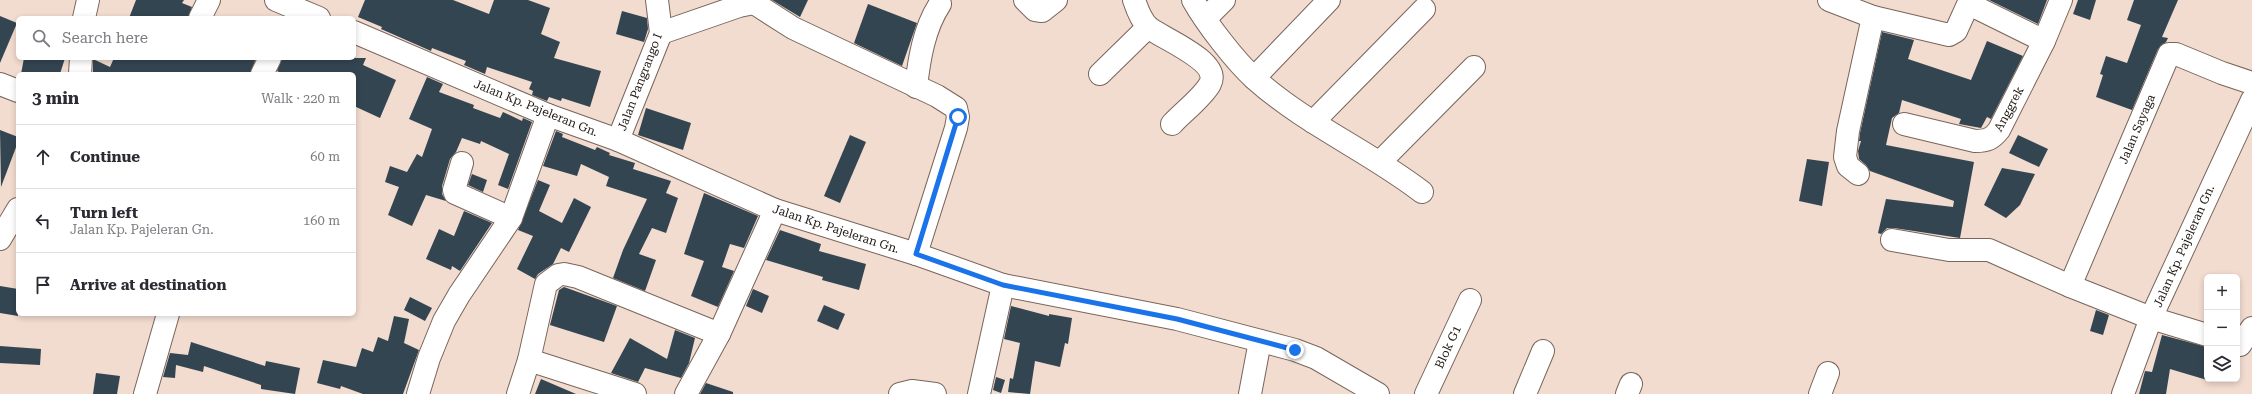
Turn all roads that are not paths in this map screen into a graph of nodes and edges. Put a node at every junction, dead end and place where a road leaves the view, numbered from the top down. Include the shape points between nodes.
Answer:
1 (88, 0) edge
2 (209, 0) edge
3 (656, 0) edge
4 (1025, 0) edge
5 (1056, 0) edge
6 (1134, 0) edge
7 (1193, 0) edge
8 (1224, 0) edge
9 (1329, 0) edge
10 (1830, 0) edge
11 (2061, 0) edge
12 (755, 2) edge
13 (1969, 2) edge
14 (940, 4) dead end
15 (287, 9) edge
16 (1424, 9) dead end
17 (84, 16) edge
18 (201, 16) edge
19 (312, 16) edge
20 (1873, 17) junction
21 (1206, 18) junction
22 (1148, 27) junction
23 (356, 33) edge
24 (662, 33) junction
25 (2044, 41) junction
26 (81, 60) edge
27 (269, 60) edge
28 (1474, 67) dead end
29 (80, 72) edge
30 (263, 72) edge
31 (1100, 74) dead end
32 (1254, 78) junction
33 (2252, 83) edge
34 (0, 84) edge
35 (916, 87) junction
36 (16, 90) edge
37 (2252, 100) edge
38 (548, 115) junction
39 (1313, 122) junction
40 (1172, 124) dead end
41 (1904, 124) dead end
42 (618, 140) junction
43 (1380, 162) junction
44 (462, 163) dead end
45 (1858, 174) dead end
46 (1422, 192) dead end
47 (775, 210) junction
48 (16, 212) edge
49 (510, 218) junction
50 (0, 239) edge
51 (1892, 240) dead end
52 (916, 254) junction
53 (1003, 285) junction
54 (2070, 286) junction
55 (1470, 300) dead end
56 (167, 316) edge
57 (2151, 318) junction
58 (719, 334) junction
59 (2204, 334) edge
60 (1260, 340) junction
61 (1543, 351) dead end
62 (529, 360) junction
63 (1828, 373) dead end
64 (145, 394) edge
65 (418, 394) edge
66 (518, 394) edge
67 (635, 394) edge
68 (686, 394) edge
69 (900, 394) edge
70 (935, 394) edge
71 (979, 394) edge
72 (1250, 394) edge
73 (1378, 394) edge
74 (1426, 394) edge
75 (1524, 394) edge
76 (1820, 394) edge
77 (2123, 394) edge

1 - 17 street
2 - 18 street
3 - 24 street, Jalan Pangrango I
4 - 5 street via 1035,10 1042,12
6 - 22 street
7 - 21 street
8 - 21 street
9 - 32 street
10 - 20 street
11 - 25 street, Anggrek
12 - 24 street
12 - 35 street via 793,28
13 - 20 street via 1956,31 1949,35
13 - 25 street
14 - 35 street via 929,27 918,67
15 - 19 street
16 - 39 street
20 - 45 street via 1848,131 1848,166
21 - 32 street
22 - 31 street
22 - 40 street via 1196,57 1211,73 1211,82 1206,90
23 - 38 street, Jalan Kp. Pajeleran Gn.
24 - 42 street, Jalan Pangrango I
25 - 41 street, Anggrek via 1993,138 1975,141
26 - 29 street
27 - 30 street
28 - 43 street
32 - 39 street
33 - 54 street, Jalan Sayaga via 2176,54 2169,54
34 - 36 street
35 - 52 street via 956,108 958,117
37 - 57 street, Jalan Kp. Pajeleran Gn.
38 - 42 street, Jalan Kp. Pajeleran Gn.
38 - 49 street
39 - 43 street
42 - 47 street, Jalan Kp. Pajeleran Gn.
43 - 46 street
44 - 49 street via 454,192
47 - 52 street, Jalan Kp. Pajeleran Gn.
47 - 58 street
48 - 50 street
49 - 65 street via 444,321
51 - 54 street via 1949,250 1989,250
52 - 53 street, Jalan Kp. Pajeleran Gn.
53 - 60 street, Jalan Kp. Pajeleran Gn. via 1177,319
53 - 71 street
54 - 57 street
55 - 74 street, Blok G1
56 - 64 street
57 - 59 street
57 - 77 street, Jalan Kp. Pajeleran Gn.
58 - 62 street via 578,277 564,274 552,278 546,284
58 - 68 street
60 - 72 street
60 - 73 street, Jalan Kp. Pajeleran Gn. via 1316,358
61 - 75 street
62 - 66 street
62 - 67 street
63 - 76 street
69 - 70 street via 912,391

